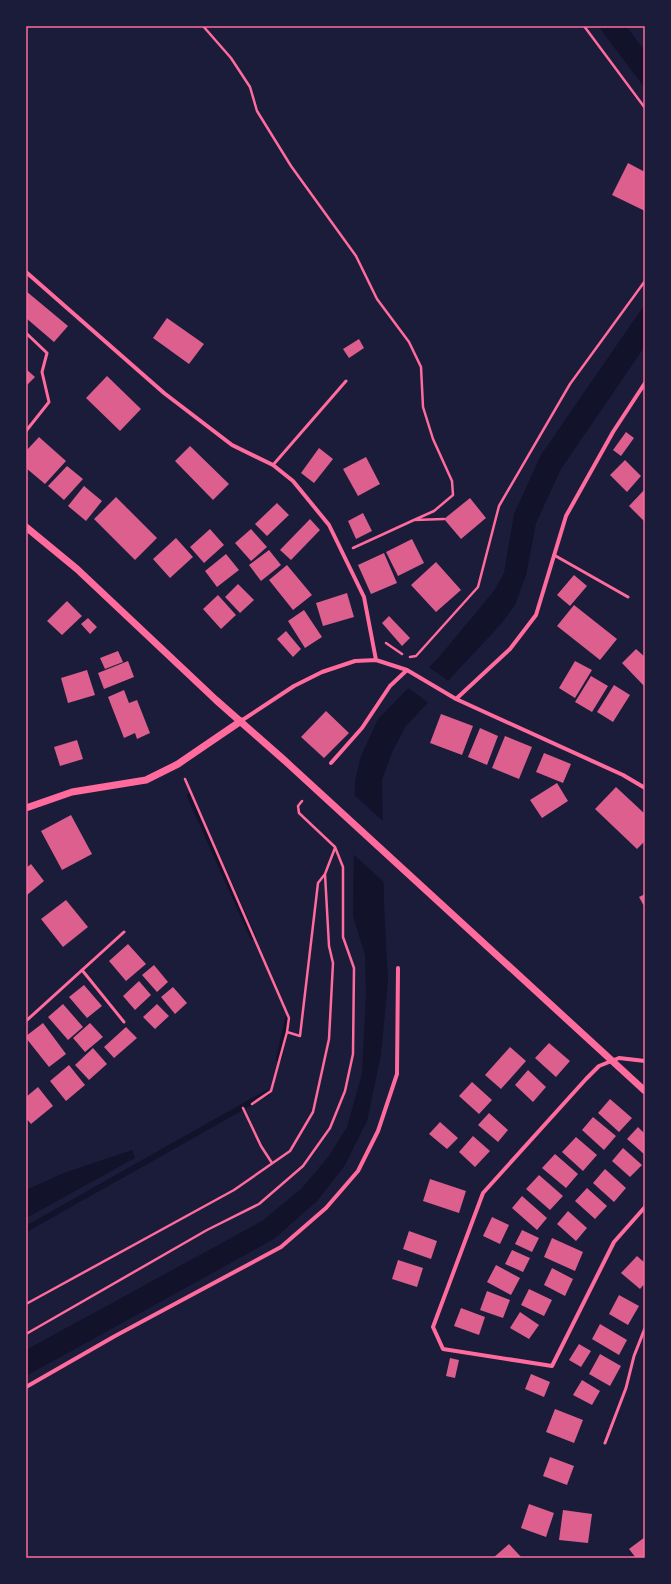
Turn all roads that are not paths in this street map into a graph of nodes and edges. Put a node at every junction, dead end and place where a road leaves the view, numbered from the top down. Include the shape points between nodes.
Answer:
1 (26, 272) edge
2 (26, 333) edge
3 (346, 382) dead end
4 (645, 383) edge
5 (26, 431) edge
6 (273, 465) junction
7 (26, 527) edge
8 (554, 556) junction
9 (628, 597) dead end
10 (376, 660) junction
11 (409, 672) junction
12 (456, 699) junction
13 (241, 721) junction
14 (331, 763) dead end
15 (645, 788) edge
16 (26, 808) edge
17 (124, 932) dead end
18 (398, 968) dead end
19 (82, 970) junction
20 (26, 1022) edge
21 (124, 1022) dead end
22 (645, 1061) edge
23 (645, 1091) edge
24 (645, 1207) edge
25 (645, 1328) edge
26 (26, 1387) edge
27 (605, 1443) dead end

1 - 6 street via 164,393 232,445
2 - 5 lane via 47,353 42,372 49,402
3 - 6 lane
4 - 8 street via 566,516
6 - 10 street via 292,481 330,525 364,597
7 - 13 street via 77,569
8 - 9 lane
8 - 12 street via 536,616 510,648
10 - 11 street
10 - 13 street via 355,661 322,672 294,686
11 - 12 street
11 - 14 street via 390,686 362,728
12 - 15 street via 623,775
13 - 16 street via 178,764 146,780 72,792
13 - 23 street
17 - 19 lane
18 - 26 street via 397,1074 378,1131 358,1171 326,1208 281,1247
19 - 20 lane
19 - 21 lane
22 - 24 street via 619,1058 600,1066 483,1193 432,1327 443,1349 552,1366 614,1242
25 - 27 lane

